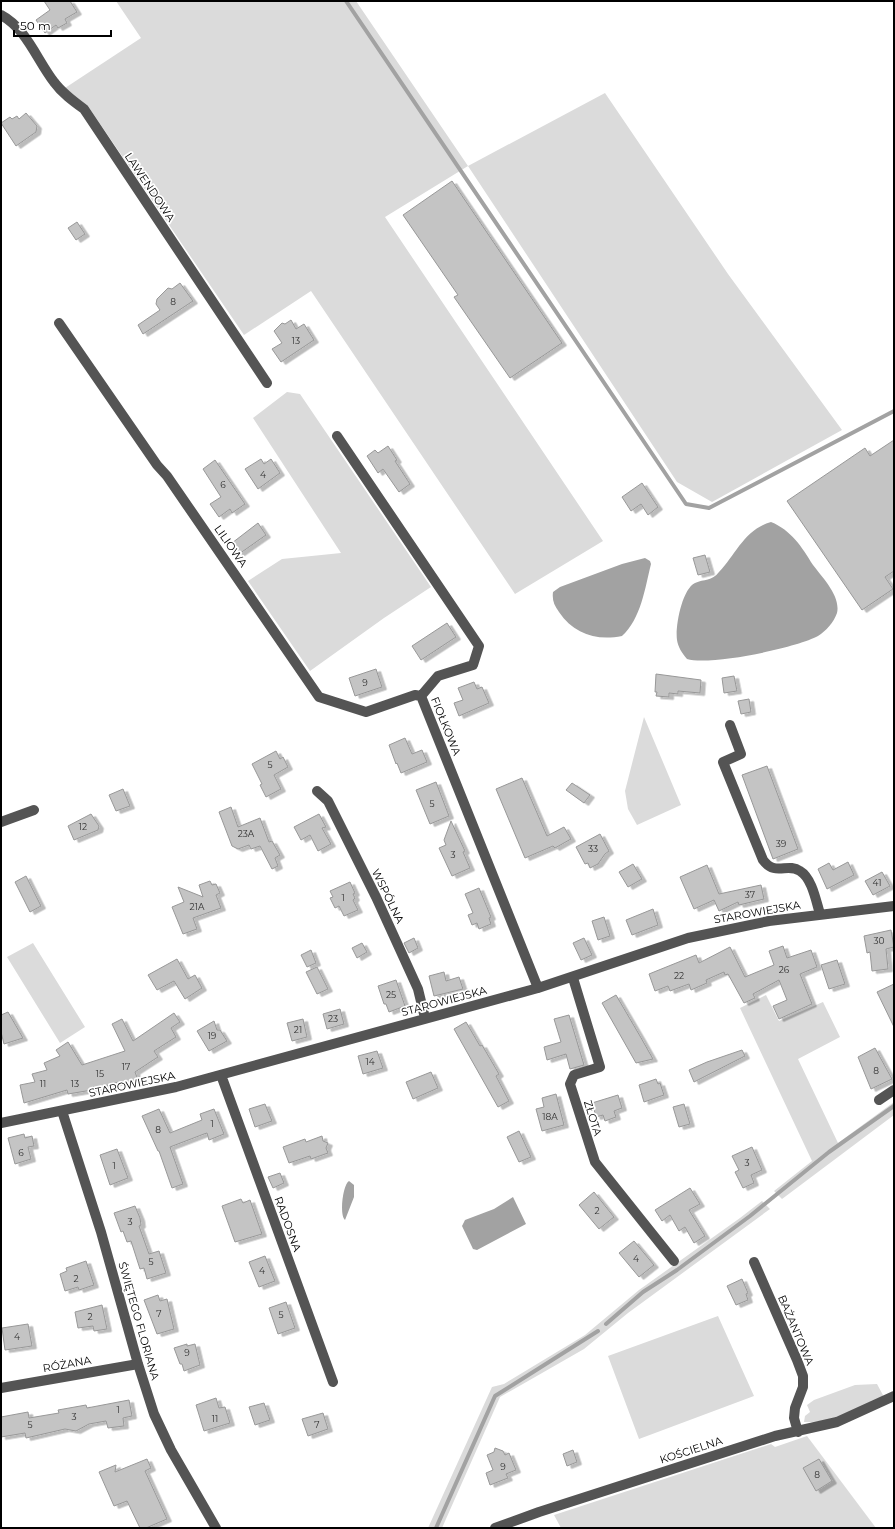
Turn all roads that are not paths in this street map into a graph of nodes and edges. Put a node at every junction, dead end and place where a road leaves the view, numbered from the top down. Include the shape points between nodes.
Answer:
1 (1, 15) edge
2 (59, 323) dead end
3 (267, 383) dead end
4 (337, 436) dead end
5 (421, 696) junction
6 (730, 726) dead end
7 (317, 791) dead end
8 (34, 810) dead end
9 (1, 822) edge
10 (894, 906) edge
11 (820, 914) junction
12 (573, 978) junction
13 (538, 988) junction
14 (426, 1018) junction
15 (221, 1075) junction
16 (894, 1090) edge
17 (879, 1100) dead end
18 (62, 1111) junction
19 (1, 1124) edge
20 (674, 1261) dead end
21 (754, 1262) dead end
22 (138, 1364) junction
23 (333, 1382) dead end
24 (1, 1388) edge
25 (894, 1396) edge
26 (798, 1432) junction
27 (216, 1528) edge
28 (495, 1528) edge

1 - 3 street, LAWENDOWA via 10,19 19,30 58,87 84,109
2 - 5 street, LILIOWA via 319,697 366,712 415,695
4 - 5 street, FIOŁKOWA via 479,646 473,665 438,676
5 - 13 street, FIOŁKOWA
6 - 11 street via 741,754 723,762 763,860 767,866 774,869 793,868 801,871 809,881
7 - 14 street, WSPÓLNA via 328,800 376,897 418,989
8 - 9 street
10 - 11 street, STAROWIEJSKA
11 - 12 street, STAROWIEJSKA via 769,921 688,938
12 - 13 street, STAROWIEJSKA
12 - 20 street, ZŁOTA via 600,1067 574,1075 570,1080 595,1162
13 - 14 street, STAROWIEJSKA
14 - 15 street, STAROWIEJSKA
15 - 18 street, STAROWIEJSKA via 176,1088
15 - 23 street, RADOSNA
16 - 17 street
18 - 19 street, STAROWIEJSKA
18 - 22 street, ŚWIĘTEGO FLORIANA via 101,1232
21 - 26 street, BAŻANTOWA via 803,1376 803,1387 794,1418
22 - 24 street, RÓŻANA
22 - 27 street, ŚWIĘTEGO FLORIANA via 154,1414
25 - 26 street, KOŚCIELNA via 837,1422
26 - 28 street, KOŚCIELNA via 775,1436

